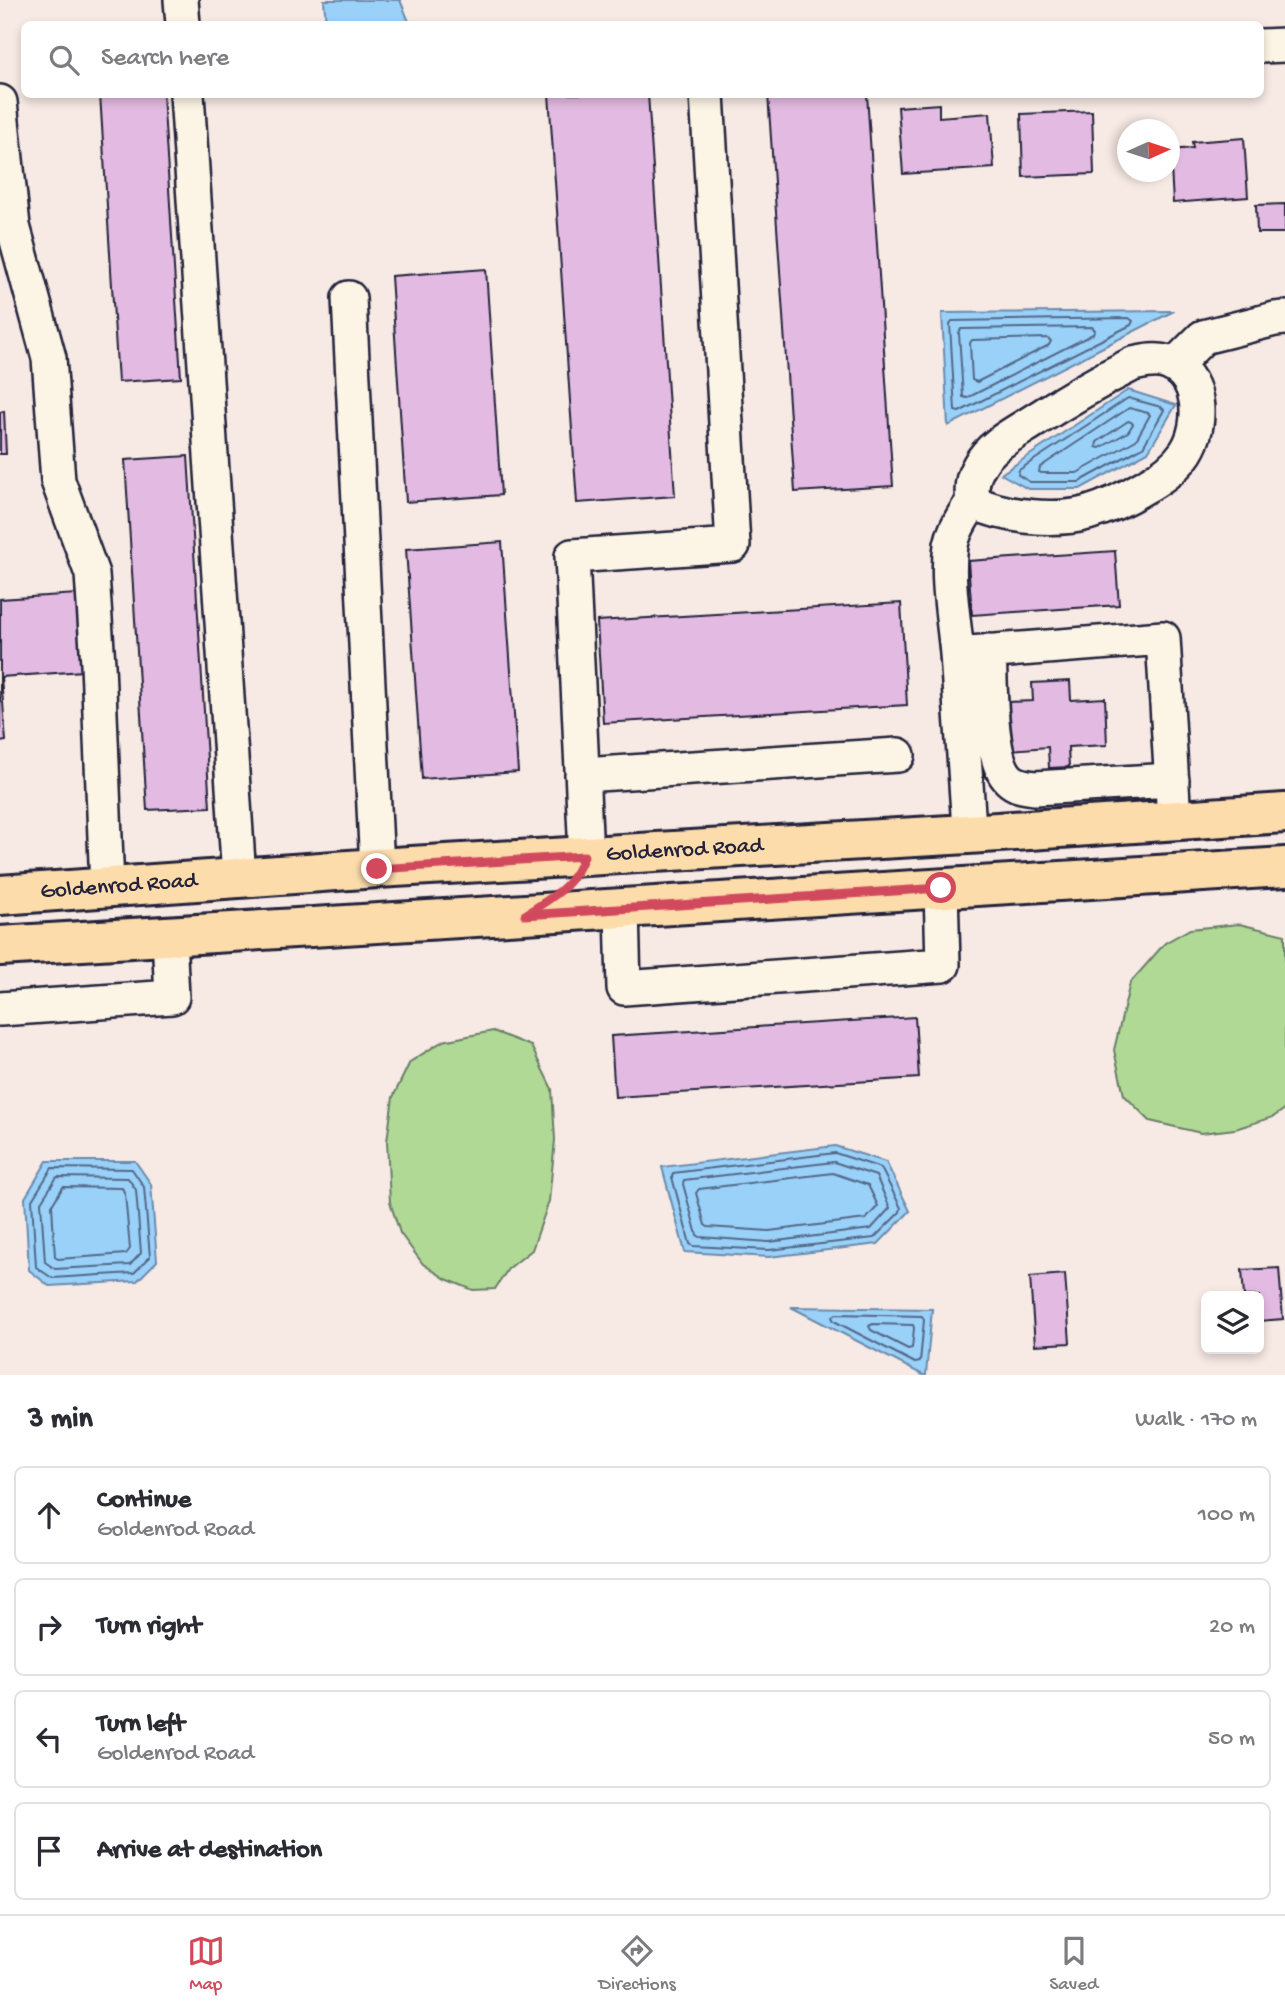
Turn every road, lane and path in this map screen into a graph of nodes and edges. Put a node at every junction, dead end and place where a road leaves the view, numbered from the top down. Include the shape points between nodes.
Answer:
1 (181, 0) edge
2 (183, 21) edge
3 (1285, 45) edge
4 (1264, 46) edge
5 (187, 98) edge
6 (707, 98) edge
7 (0, 102) edge
8 (349, 298) dead end
9 (1285, 318) edge
10 (1174, 366) junction
11 (973, 502) junction
12 (973, 652) junction
13 (898, 755) dead end
14 (582, 775) junction
15 (1172, 780) junction
16 (1285, 813) edge
17 (1174, 819) junction
18 (968, 834) junction
19 (689, 850) junction
20 (584, 856) junction
21 (1285, 867) edge
22 (377, 869) junction
23 (239, 878) junction
24 (107, 887) junction
25 (941, 888) junction
26 (0, 895) edge
27 (622, 909) junction
28 (525, 915) junction
29 (169, 936) junction
30 (0, 946) edge
31 (0, 1009) edge

1 - 2 lane
3 - 4 lane
5 - 23 lane
6 - 14 lane via 733,545 572,556
7 - 24 lane via 13,226 49,358 58,481 92,575
8 - 22 lane
9 - 10 lane via 1203,337
10 - 11 lane via 1133,363 1000,443 973,477
10 - 11 lane via 1191,383 1197,426 1187,451 1172,469 1125,499 1089,513 1014,514
11 - 12 lane via 951,543 951,589
12 - 15 lane via 993,737 1004,774 1011,781 1035,788
12 - 15 lane via 1163,638
12 - 18 lane
13 - 14 lane
14 - 20 lane
15 - 17 lane
16 - 17 main road, Goldenrod Road
17 - 18 main road, Goldenrod Road
18 - 19 main road, Goldenrod Road
19 - 20 main road, Goldenrod Road
19 - 27 main road via 678,866 639,885
20 - 22 main road, Goldenrod Road
20 - 28 main road via 568,886
21 - 25 main road
22 - 23 main road, Goldenrod Road
23 - 24 main road, Goldenrod Road
24 - 26 main road, Goldenrod Road
25 - 27 main road
25 - 27 lane via 943,965 624,988
27 - 28 main road
28 - 29 main road
29 - 30 main road
29 - 31 lane via 172,997

